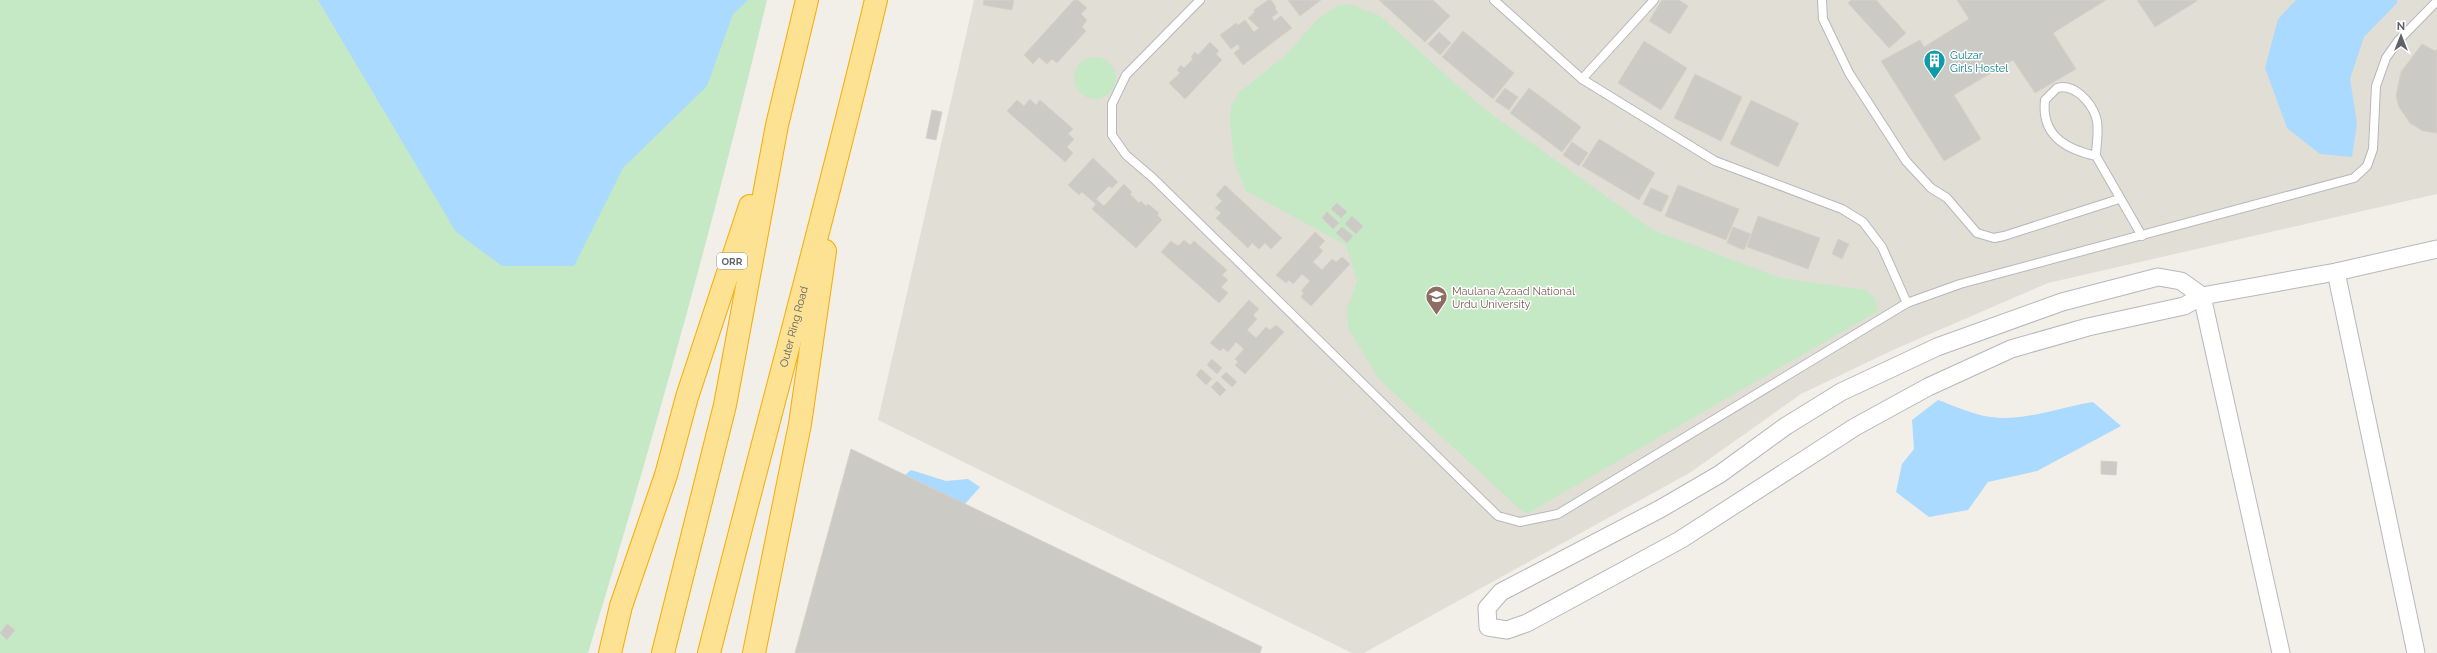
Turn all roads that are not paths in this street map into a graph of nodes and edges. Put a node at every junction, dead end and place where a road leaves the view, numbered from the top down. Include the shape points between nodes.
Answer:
1 (807, 0) edge
2 (876, 0) edge
3 (1200, 0) edge
4 (1494, 0) edge
5 (1654, 0) edge
6 (1822, 0) edge
7 (2437, 1) edge
8 (1582, 79) junction
9 (777, 125) junction
10 (841, 146) junction
11 (2096, 156) junction
12 (2119, 199) junction
13 (2142, 236) junction
14 (2437, 249) edge
15 (2336, 272) junction
16 (2202, 296) junction
17 (1907, 303) junction
18 (621, 606) junction
19 (594, 653) edge
20 (610, 653) edge
21 (663, 653) edge
22 (709, 653) edge
23 (754, 653) edge
24 (2281, 653) edge
25 (2416, 653) edge

1 - 9 highway, ORR
2 - 10 highway, Outer Ring Road
3 - 17 lane via 1126,75 1112,104 1112,135 1126,155 1153,178 1498,516 1520,522 1558,514
4 - 8 lane
5 - 8 lane
6 - 12 lane via 1823,19 1849,73 1906,160 1931,188 1947,198 1978,232 1994,238 2004,236
7 - 13 lane via 2398,41 2386,58 2376,86 2374,148 2367,166 2354,178
8 - 17 lane via 1715,161 1842,209 1863,222 1882,247
9 - 18 highway, ORR via 687,397 666,475
9 - 21 highway, ORR via 725,405
10 - 22 highway, Outer Ring Road
10 - 23 highway via 800,424
11 - 11 lane via 2096,118 2090,106 2082,95 2070,87 2052,91 2045,100 2044,107 2049,130 2058,140 2070,147
11 - 12 lane
12 - 13 lane
13 - 17 lane via 1960,284
14 - 15 street
15 - 16 street
15 - 25 street
16 - 16 street via 2184,306 2088,327 2011,349 1928,387 1855,427 1680,540 1541,616 1507,630 1488,627 1487,608 1501,592 1660,509 1713,478 1786,426 1841,392 1937,347 2062,302 2158,277 2181,281
16 - 24 street
18 - 19 highway, ORR
18 - 20 highway, ORR

